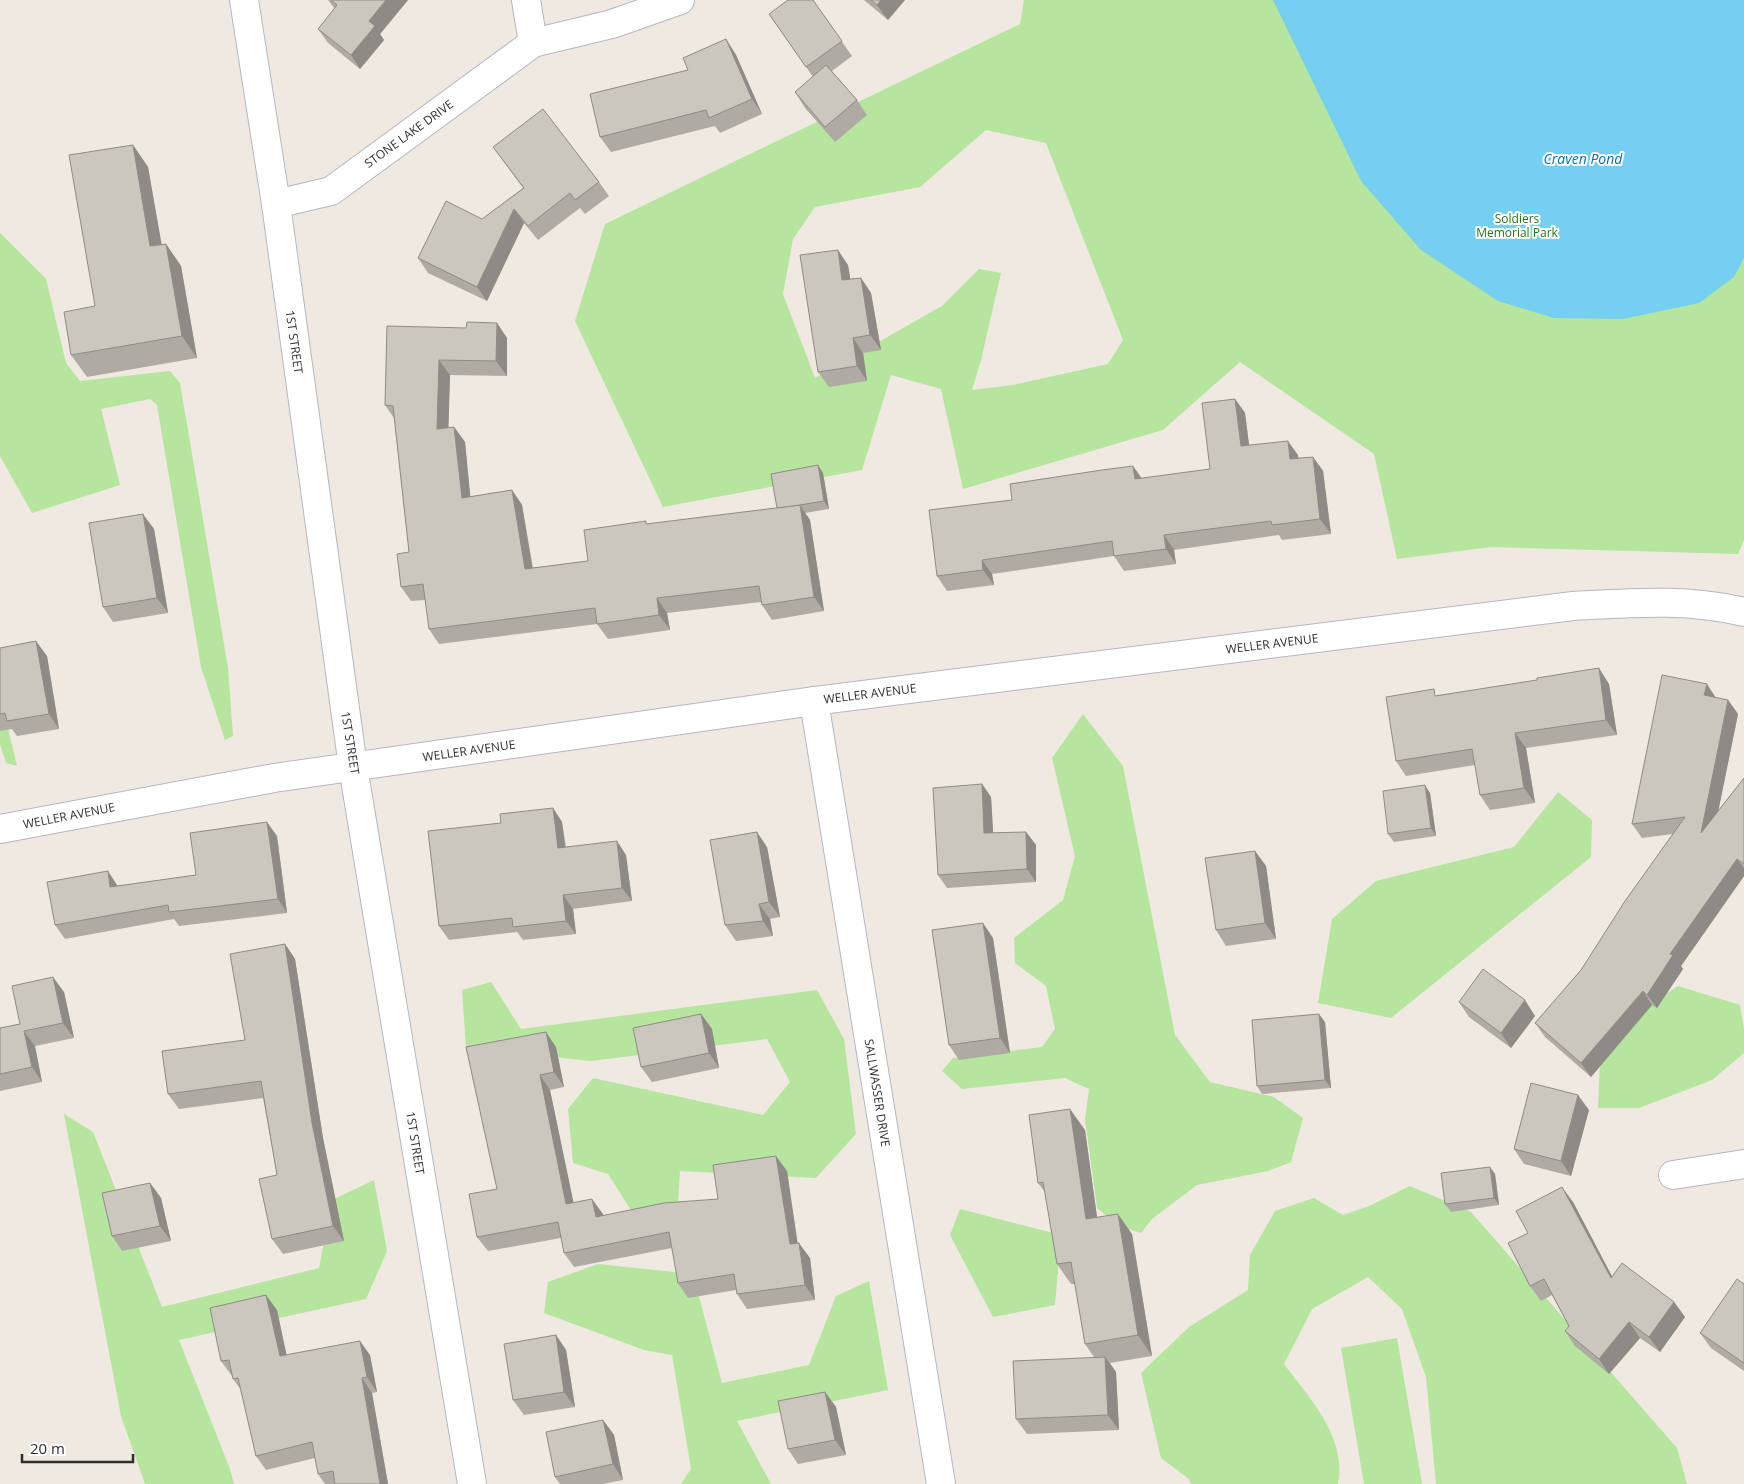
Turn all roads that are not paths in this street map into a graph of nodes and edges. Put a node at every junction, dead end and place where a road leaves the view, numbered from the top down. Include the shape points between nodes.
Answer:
1 (244, 0) edge
2 (526, 0) edge
3 (680, 0) edge
4 (533, 43) junction
5 (276, 204) junction
6 (1744, 612) edge
7 (814, 701) junction
8 (353, 767) junction
9 (0, 829) edge
10 (1744, 1164) edge
11 (1673, 1175) dead end
12 (472, 1484) edge
13 (941, 1484) edge

1 - 5 street, 1ST STREET
2 - 4 street
3 - 4 street, STONE LAKE DRIVE via 612,24
4 - 5 street, STONE LAKE DRIVE via 331,191
5 - 8 street, 1ST STREET
6 - 7 street, WELLER AVENUE via 1718,605 1675,602 1573,606
7 - 8 street, WELLER AVENUE
7 - 13 street, SALLWASSER DRIVE
8 - 9 street, WELLER AVENUE via 274,778
8 - 12 street, 1ST STREET
10 - 11 street

